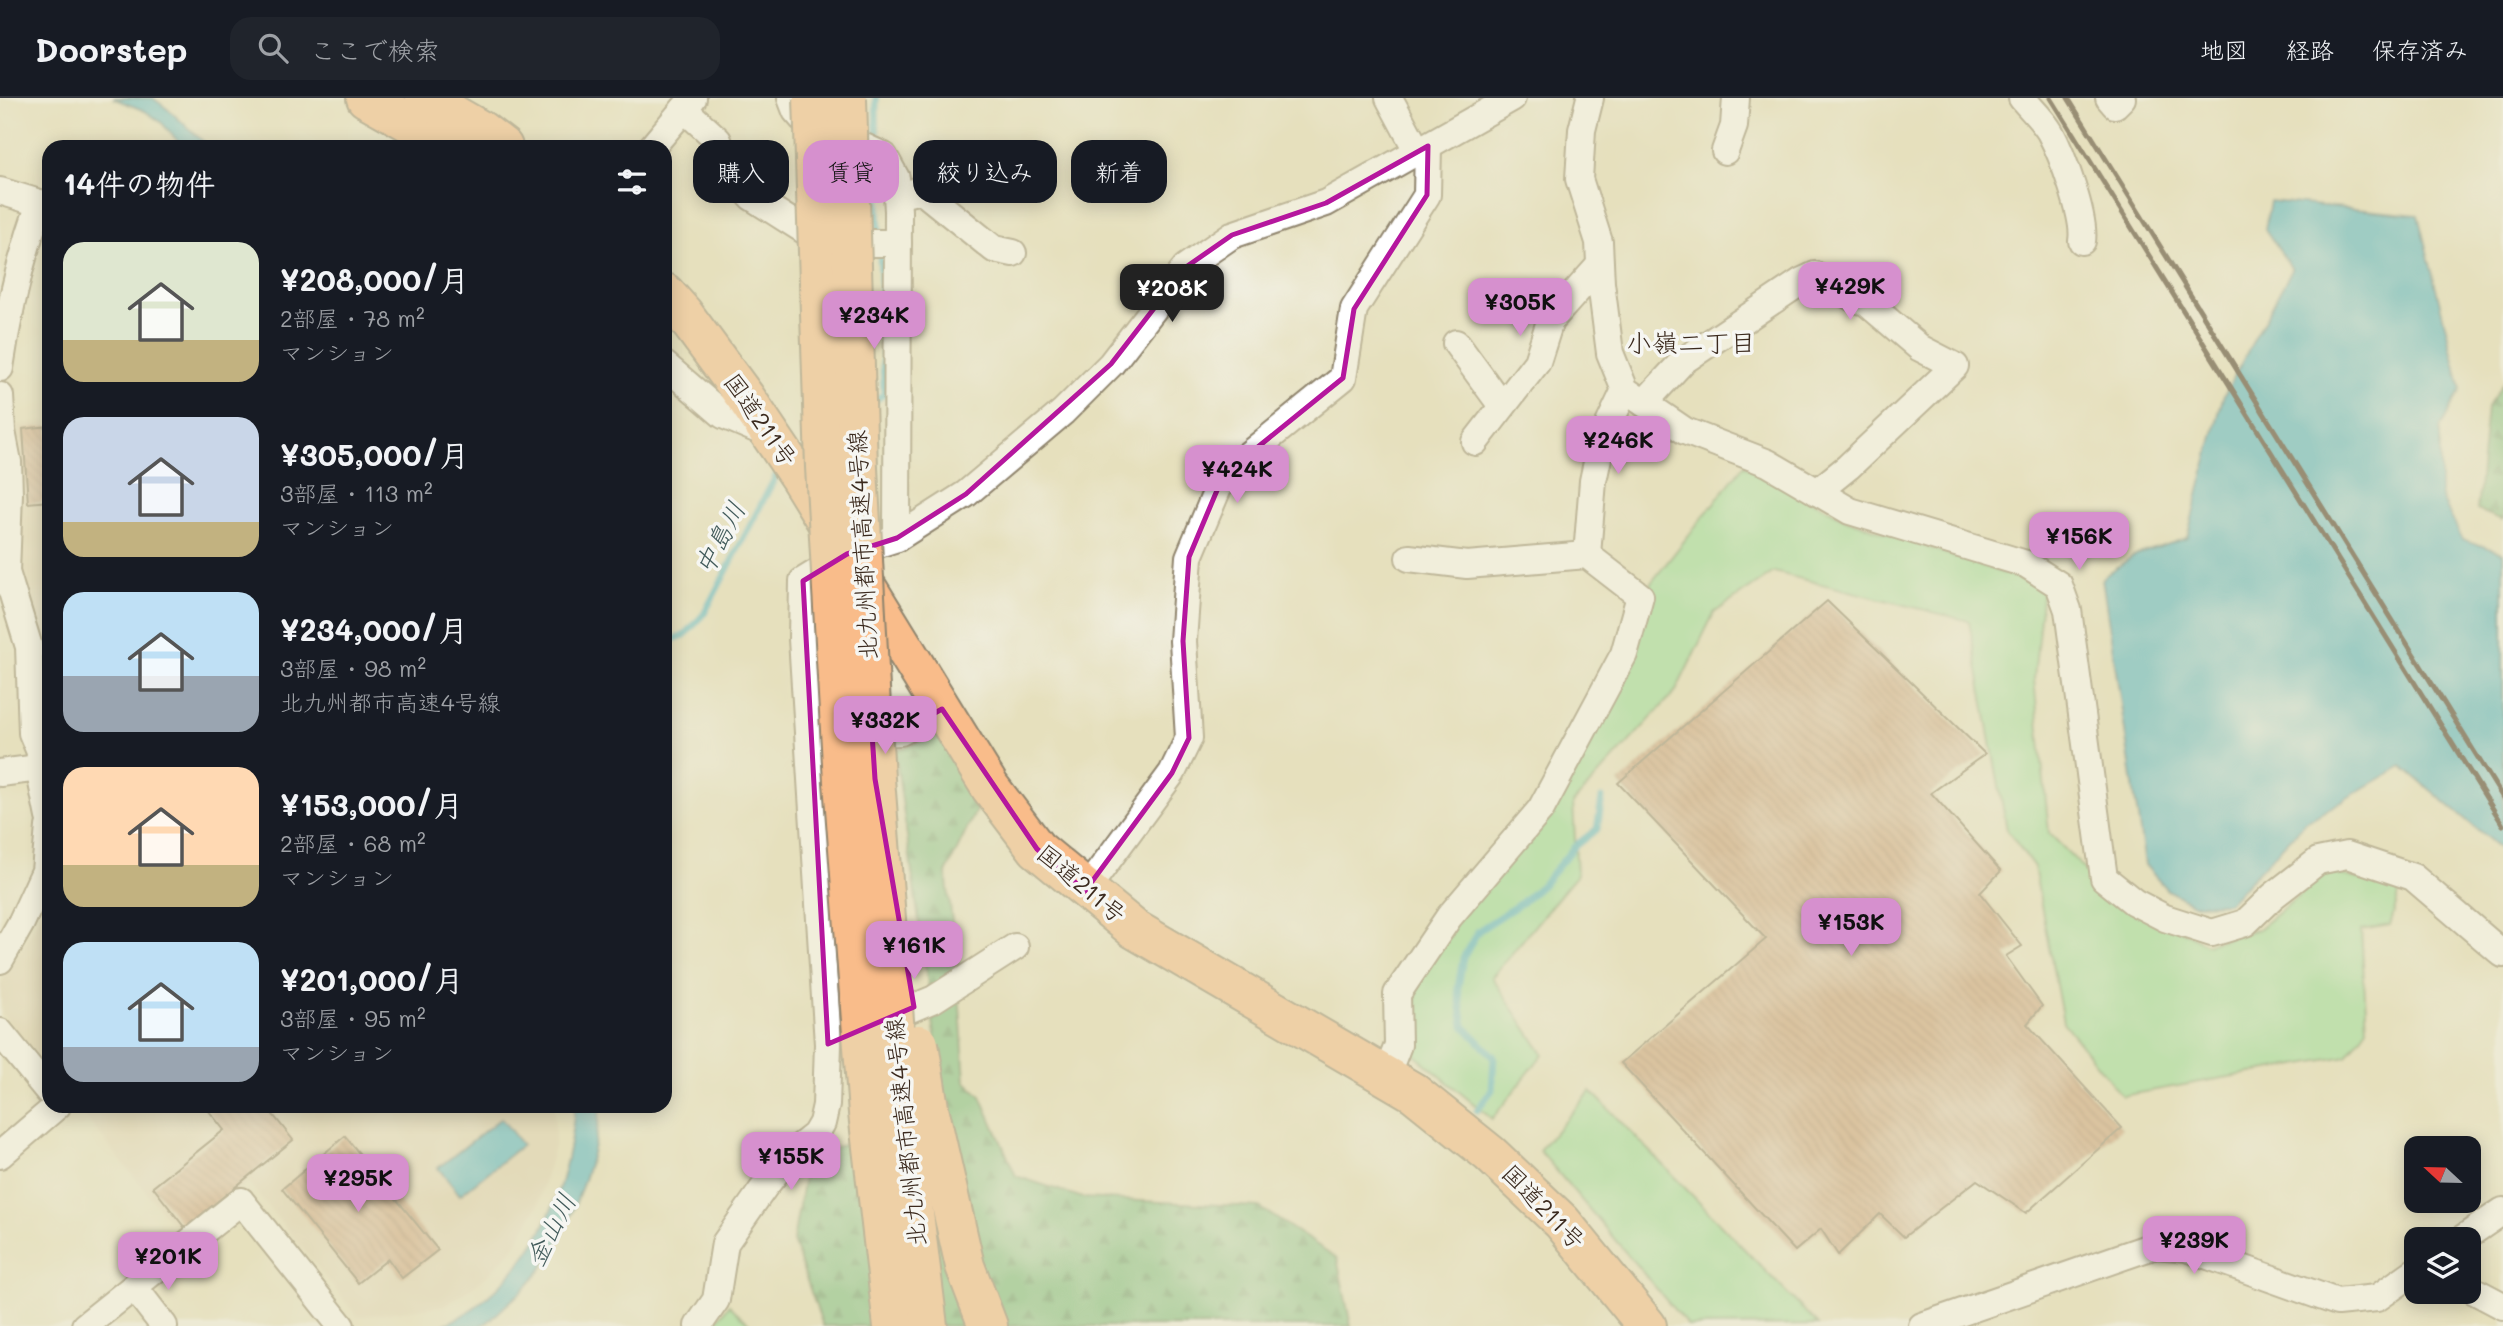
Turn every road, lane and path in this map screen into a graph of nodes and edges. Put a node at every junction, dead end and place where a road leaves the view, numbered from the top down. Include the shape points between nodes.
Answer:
1 (366, 98) edge
2 (425, 98) edge
3 (792, 98) edge
4 (813, 98) edge
5 (847, 98) edge
6 (1390, 98) edge
7 (1512, 98) edge
8 (1590, 98) edge
9 (1736, 98) edge
10 (2022, 98) edge
11 (2109, 98) edge
12 (2122, 98) edge
13 (689, 103) edge
14 (441, 140) edge
15 (494, 140) edge
16 (658, 140) edge
17 (1423, 149) junction
18 (1726, 151) dead end
19 (913, 189) edge
20 (0, 191) edge
21 (909, 193) junction
22 (42, 204) edge
23 (42, 209) edge
24 (2082, 241) dead end
25 (895, 243) junction
26 (1013, 253) dead end
27 (1600, 265) junction
28 (672, 300) edge
29 (1456, 343) dead end
30 (0, 368) edge
31 (672, 371) edge
32 (0, 396) edge
33 (1635, 396) junction
34 (1503, 406) junction
35 (771, 436) junction
36 (1475, 442) dead end
37 (1817, 492) junction
38 (5, 494) edge
39 (897, 538) junction
40 (847, 554) junction
41 (1587, 555) junction
42 (1409, 558) dead end
43 (942, 709) junction
44 (808, 737) junction
45 (42, 755) edge
46 (42, 757) edge
47 (0, 772) edge
48 (42, 878) edge
49 (1085, 891) junction
50 (1015, 947) dead end
51 (2503, 954) edge
52 (0, 960) edge
53 (0, 1032) edge
54 (828, 1044) junction
55 (1386, 1076) junction
56 (42, 1083) edge
57 (899, 1110) junction
58 (48, 1113) edge
59 (1, 1152) edge
60 (2503, 1211) edge
61 (2480, 1227) edge
62 (2404, 1279) edge
63 (134, 1287) junction
64 (2481, 1295) edge
65 (2503, 1306) edge
66 (1631, 1318) edge
67 (1944, 1323) edge
68 (85, 1326) edge
69 (164, 1326) edge
70 (341, 1326) edge
71 (698, 1326) edge
72 (879, 1326) edge
73 (893, 1326) edge
74 (928, 1326) edge
75 (988, 1326) edge

1 - 14 highway
2 - 15 highway
3 - 21 street via 803,119 884,156
4 - 57 highway, 北九州都市高速4号線, bridge via 825,467 843,782
5 - 57 highway, 北九州都市高速4号線, bridge via 859,468
6 - 17 street
7 - 17 street
8 - 27 street via 1582,130 1579,179 1599,242
9 - 18 street
10 - 24 street via 2049,131 2077,200 2084,228
11 - 12 street via 2115,105
13 - 16 street
13 - 25 street via 718,140 728,170 752,197 807,232 835,243
17 - 39 street via 1326,203 1232,235 1186,267 1111,364 1063,412 966,494
17 - 49 street via 1427,195 1354,309 1343,378 1238,463 1218,488 1189,557 1183,641 1189,738 1172,773
19 - 21 street
20 - 22 street
21 - 25 street
21 - 26 street via 994,249
23 - 30 street via 24,248
25 - 39 street
27 - 33 street via 1610,353
27 - 34 street via 1550,321 1537,362
28 - 35 highway, 国道211号
29 - 34 street
31 - 35 street via 723,415
32 - 38 street via 8,462
33 - 37 street via 1685,431 1768,464
33 - 37 street via 1815,275 1866,302 1920,348 1955,366
33 - 41 street via 1602,439 1592,481
34 - 36 street
35 - 40 highway, 国道211号
37 - 51 street via 1850,512 2026,564 2059,585 2068,610 2104,878 2134,902 2212,933 2245,923 2318,861 2347,855 2413,877
38 - 45 street via 6,572 29,647 32,733
39 - 40 street
40 - 43 highway, 国道211号
40 - 44 street via 803,581
41 - 42 street via 1467,565
41 - 55 street via 1640,596 1624,654 1541,809 1449,917 1397,994 1398,1045
43 - 44 street via 901,732
43 - 49 highway, 国道211号 via 990,787 1037,849
44 - 54 street
46 - 47 street
48 - 52 street
49 - 55 highway, 国道211号 via 1134,929
50 - 54 street via 934,999
53 - 56 street
54 - 71 street via 822,1123 765,1186 725,1243 716,1300
55 - 66 highway, 国道211号 via 1413,1092 1562,1222
57 - 72 highway via 866,1230
57 - 73 highway, 北九州都市高速4号線
57 - 74 highway, 北九州都市高速4号線
57 - 75 highway
58 - 59 street
60 - 61 street
62 - 67 street via 2377,1298 2337,1302 2186,1248 2156,1245
63 - 68 street
63 - 69 street
63 - 70 street via 241,1201
64 - 65 street

